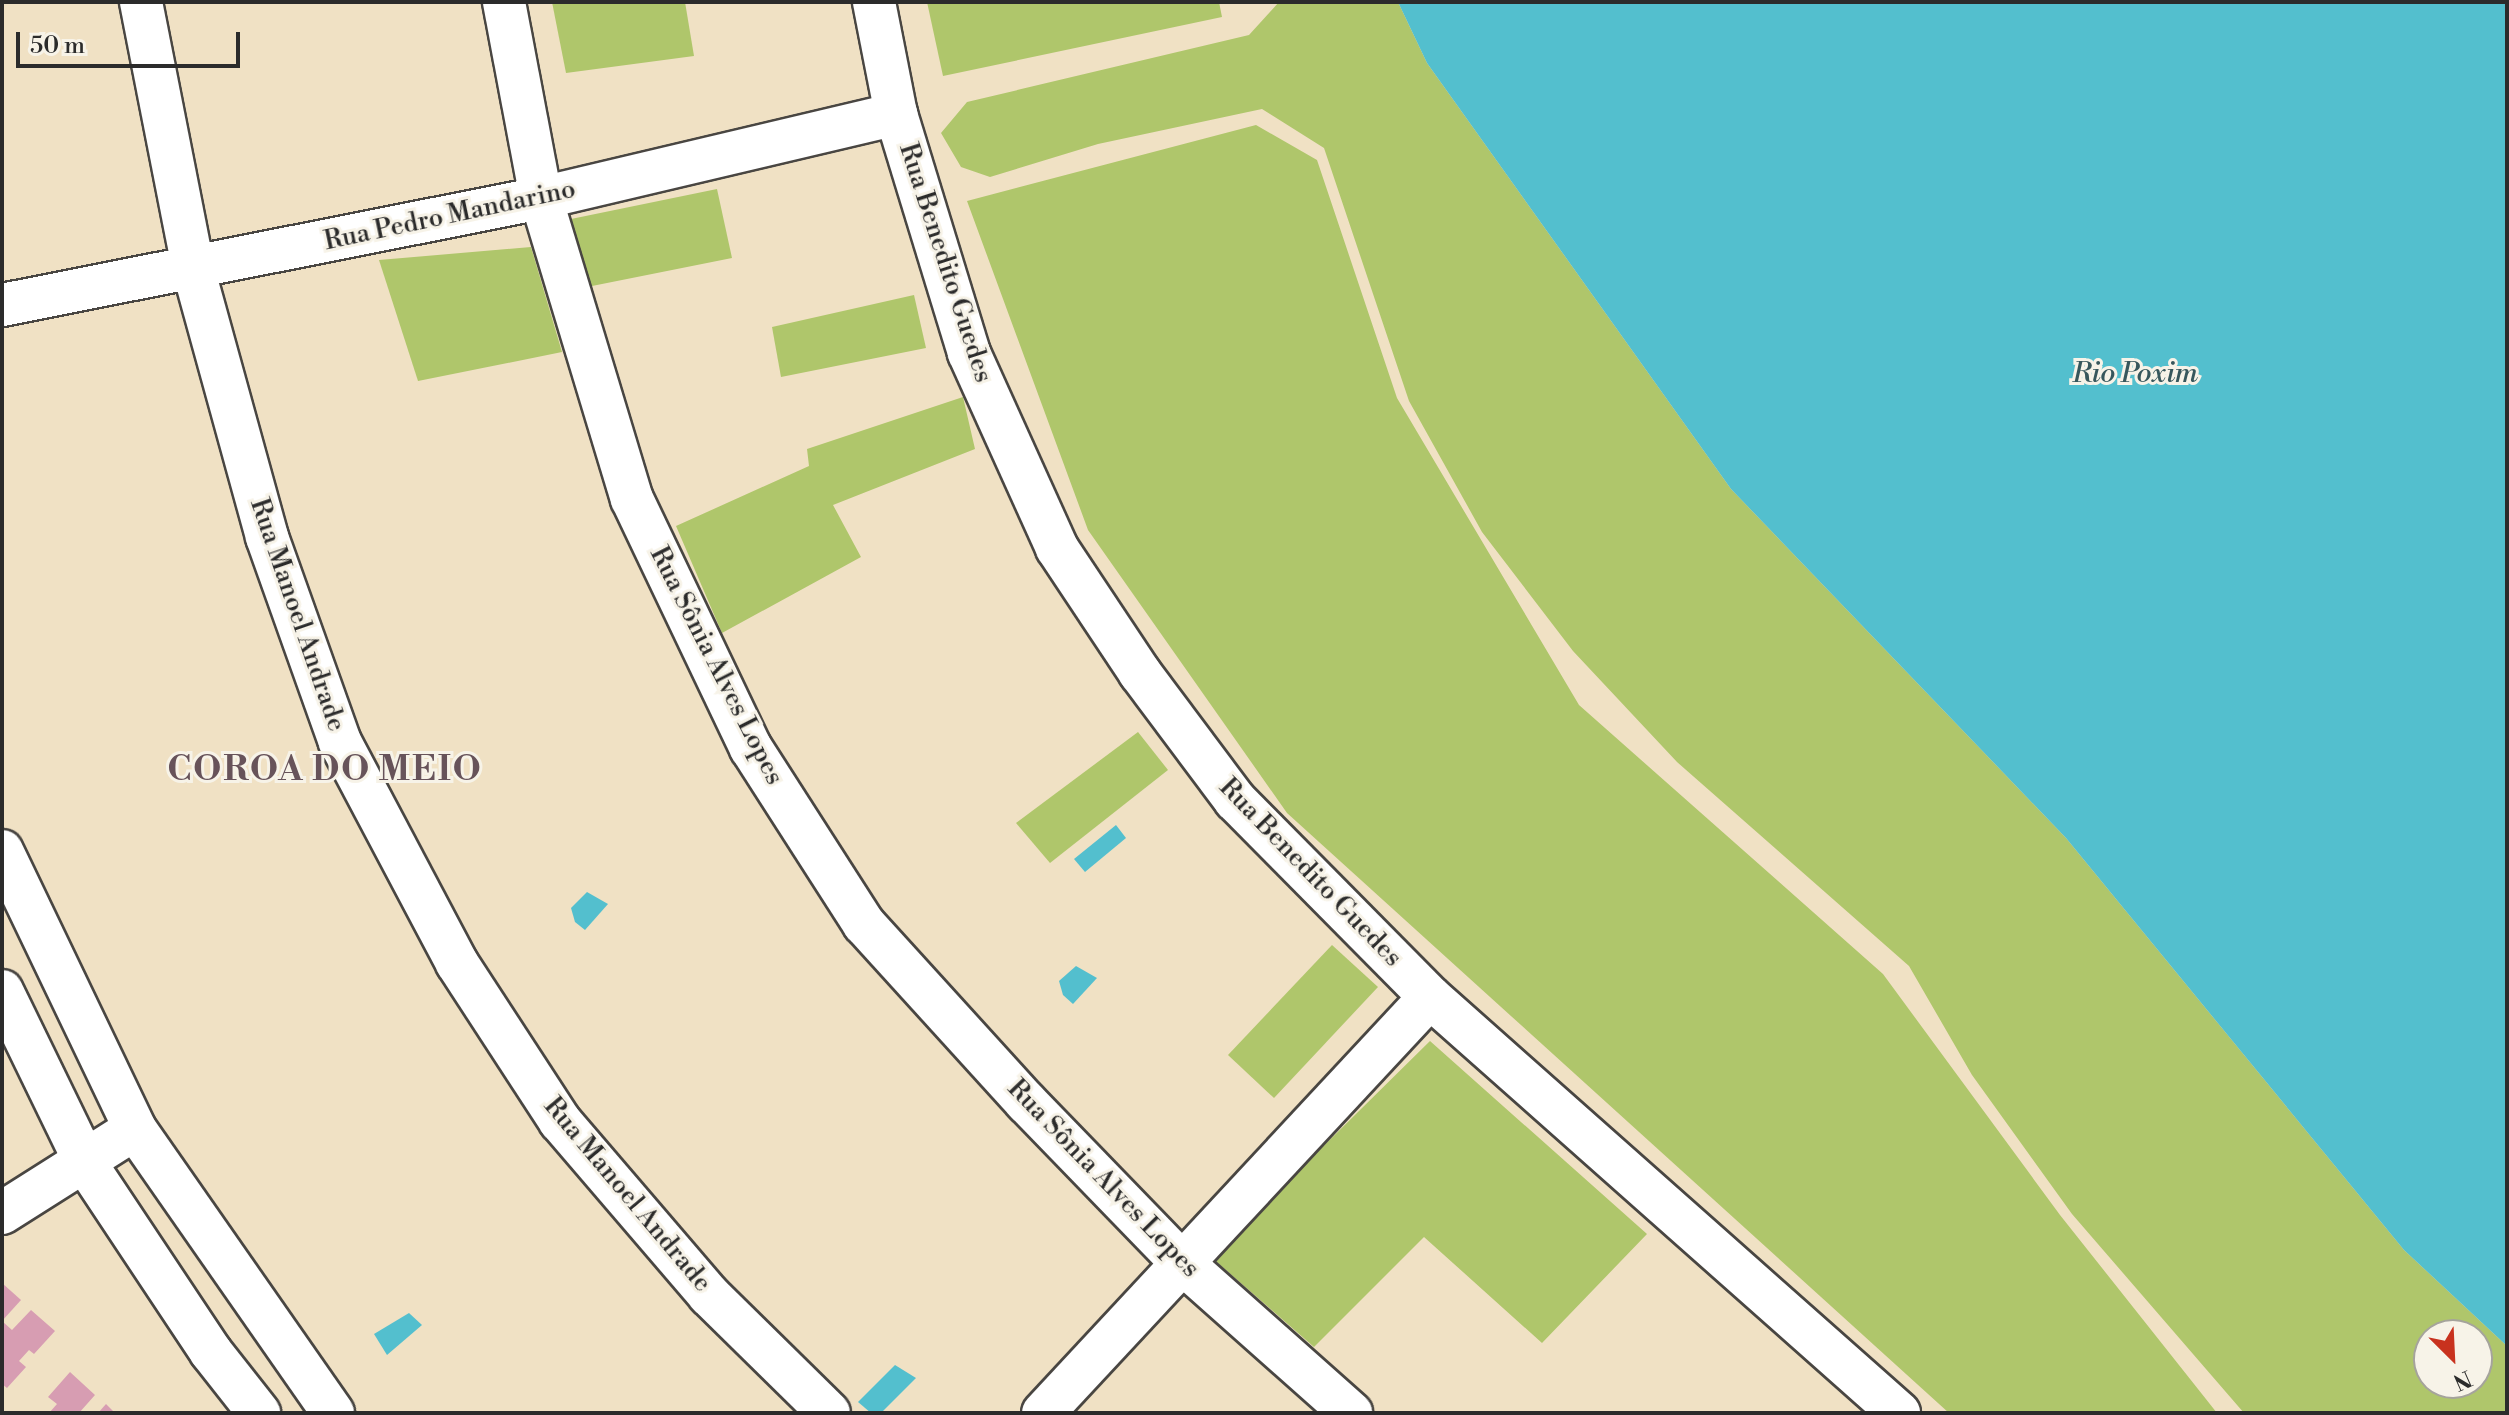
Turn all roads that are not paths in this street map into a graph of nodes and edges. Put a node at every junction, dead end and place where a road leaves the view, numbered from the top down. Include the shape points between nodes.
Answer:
1 (141, 2) edge
2 (504, 2) edge
3 (874, 2) edge
4 (896, 114) junction
5 (541, 198) junction
6 (193, 268) junction
7 (2, 305) edge
8 (2, 851) edge
9 (2, 991) edge
10 (1430, 997) junction
11 (135, 1129) junction
12 (86, 1164) junction
13 (2, 1213) edge
14 (1180, 1261) junction
15 (259, 1413) edge
16 (333, 1413) edge
17 (829, 1413) edge
18 (1043, 1413) edge
19 (1351, 1413) edge
20 (1899, 1413) edge

1 - 6 street, Rua Manoel Andrade
2 - 5 street, Rua Sônia Alves Lopes
3 - 4 street, Rua Benedito Guedes
4 - 5 street, Rua Pedro Mandarino
4 - 10 street, Rua Benedito Guedes via 969,353 1057,548 1140,673 1235,800
5 - 6 street, Rua Pedro Mandarino
5 - 14 street, Rua Sônia Alves Lopes via 632,499 751,748 864,924
6 - 7 street, Rua Pedro Mandarino
6 - 17 street, Rua Manoel Andrade via 267,537 340,742 457,963 560,1121 709,1295
8 - 11 street
9 - 12 street
10 - 14 street
10 - 20 street, Rua Benedito Guedes
11 - 12 street
11 - 16 street
12 - 13 street
12 - 15 street via 211,1352
14 - 18 street
14 - 19 street, Rua Sônia Alves Lopes

